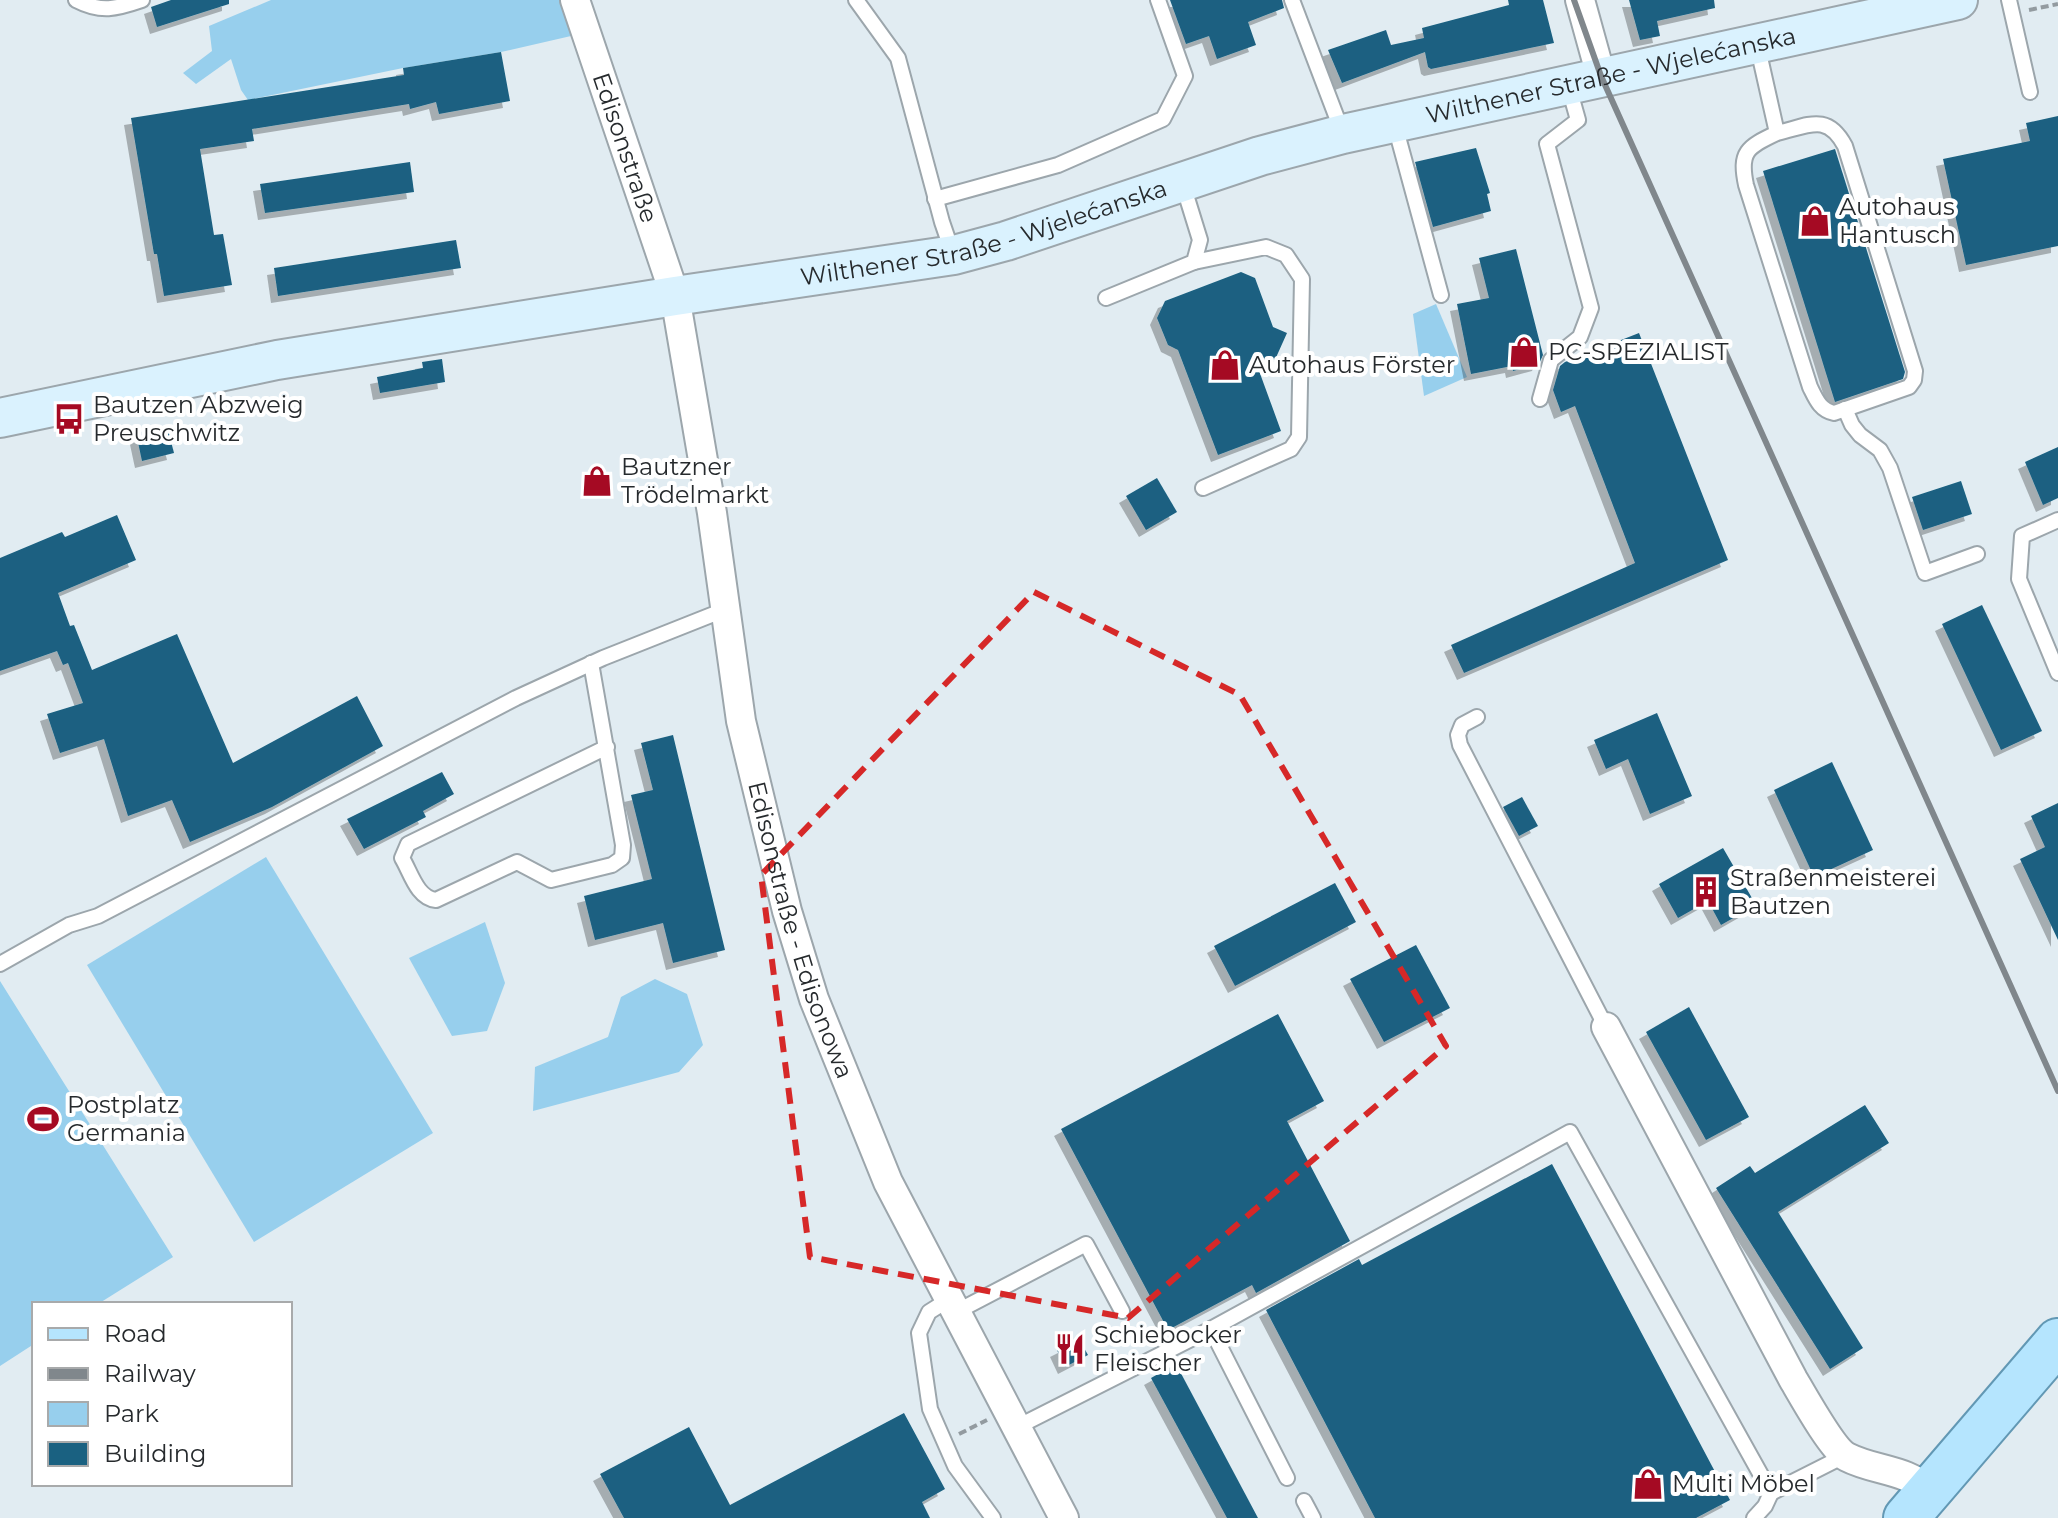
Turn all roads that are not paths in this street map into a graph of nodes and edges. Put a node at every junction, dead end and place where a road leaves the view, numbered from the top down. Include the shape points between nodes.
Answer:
1 (76, 0) edge
2 (142, 0) edge
3 (575, 0) edge
4 (856, 0) edge
5 (1158, 0) edge
6 (1292, 0) edge
7 (1580, 0) edge
8 (1958, 0) edge
9 (2009, 0) edge
10 (1876, 9) edge
11 (1756, 44) junction
12 (1584, 80) junction
13 (2030, 92) dead end
14 (1394, 122) junction
15 (1777, 133) junction
16 (1343, 134) junction
17 (1181, 181) junction
18 (935, 199) junction
19 (954, 255) junction
20 (1194, 262) junction
21 (1441, 295) dead end
22 (675, 296) junction
23 (1106, 298) dead end
24 (1540, 399) dead end
25 (1845, 409) junction
26 (0, 418) edge
27 (1203, 488) dead end
28 (2058, 520) edge
29 (1977, 554) dead end
30 (724, 610) junction
31 (591, 663) junction
32 (2058, 673) edge
33 (1477, 717) dead end
34 (607, 747) junction
35 (0, 964) edge
36 (1606, 1027) joint
37 (952, 1306) junction
38 (1122, 1311) dead end
39 (1211, 1329) junction
40 (2058, 1341) edge
41 (1012, 1419) junction
42 (1844, 1456) junction
43 (1287, 1478) dead end
44 (1771, 1493) junction
45 (1304, 1501) dead end
46 (1917, 1504) edge
47 (993, 1518) edge
48 (1064, 1518) edge
49 (1313, 1518) edge
50 (1754, 1518) edge

1 - 2 lane via 116,9
3 - 22 street, Edisonstraße
4 - 18 lane via 898,58
5 - 18 lane via 1185,76 1163,119 1058,165
6 - 16 lane
7 - 12 street
8 - 10 main road, Wilthener Straße - Wjelećanska
9 - 13 lane
10 - 11 main road, Wilthener Straße - Wjelećanska
11 - 12 main road, Wilthener Straße - Wjelećanska
11 - 15 lane
12 - 14 main road, Wilthener Straße - Wjelećanska
12 - 24 lane via 1578,120 1547,144 1591,308 1580,337 1551,360
14 - 16 main road, Wilthener Straße - Wjelećanska
14 - 21 lane
15 - 25 lane via 1745,154 1746,185 1810,387 1826,411
15 - 25 lane via 1820,123 1838,133 1915,371 1909,387
16 - 17 main road, Wilthener Straße - Wjelećanska
17 - 19 main road, Wilthener Straße - Wjelećanska
17 - 20 lane via 1200,240
18 - 19 lane
19 - 22 main road, Wilthener Straße - Wjelećanska
20 - 23 lane
20 - 27 lane via 1266,247 1286,255 1302,279 1299,437 1291,449
22 - 26 main road, Wilthener Straße - Wjelećanska via 277,360
22 - 30 street, Edisonstraße - Edisonowa
25 - 29 lane via 1852,425 1880,450 1890,468 1925,573
28 - 32 lane via 2022,536 2019,579
30 - 31 lane
30 - 37 street, Edisonstraße - Edisonowa via 763,818 814,999 888,1182
31 - 34 lane
31 - 35 lane
33 - 36 lane via 1462,725 1460,745
34 - 34 lane via 622,858 551,880 517,862 436,900 421,893 402,858 408,844
36 - 42 street via 1793,1379
37 - 38 lane via 1086,1244
37 - 41 street, Edisonstraße - Edisonowa
37 - 47 lane via 929,1312 919,1333 930,1409 955,1466
39 - 41 lane
39 - 43 lane
39 - 44 lane via 1570,1132
40 - 46 main road
41 - 48 street, Edisonstraße - Edisonowa
42 - 44 lane
42 - 46 street via 1915,1479
44 - 50 lane
45 - 49 lane

